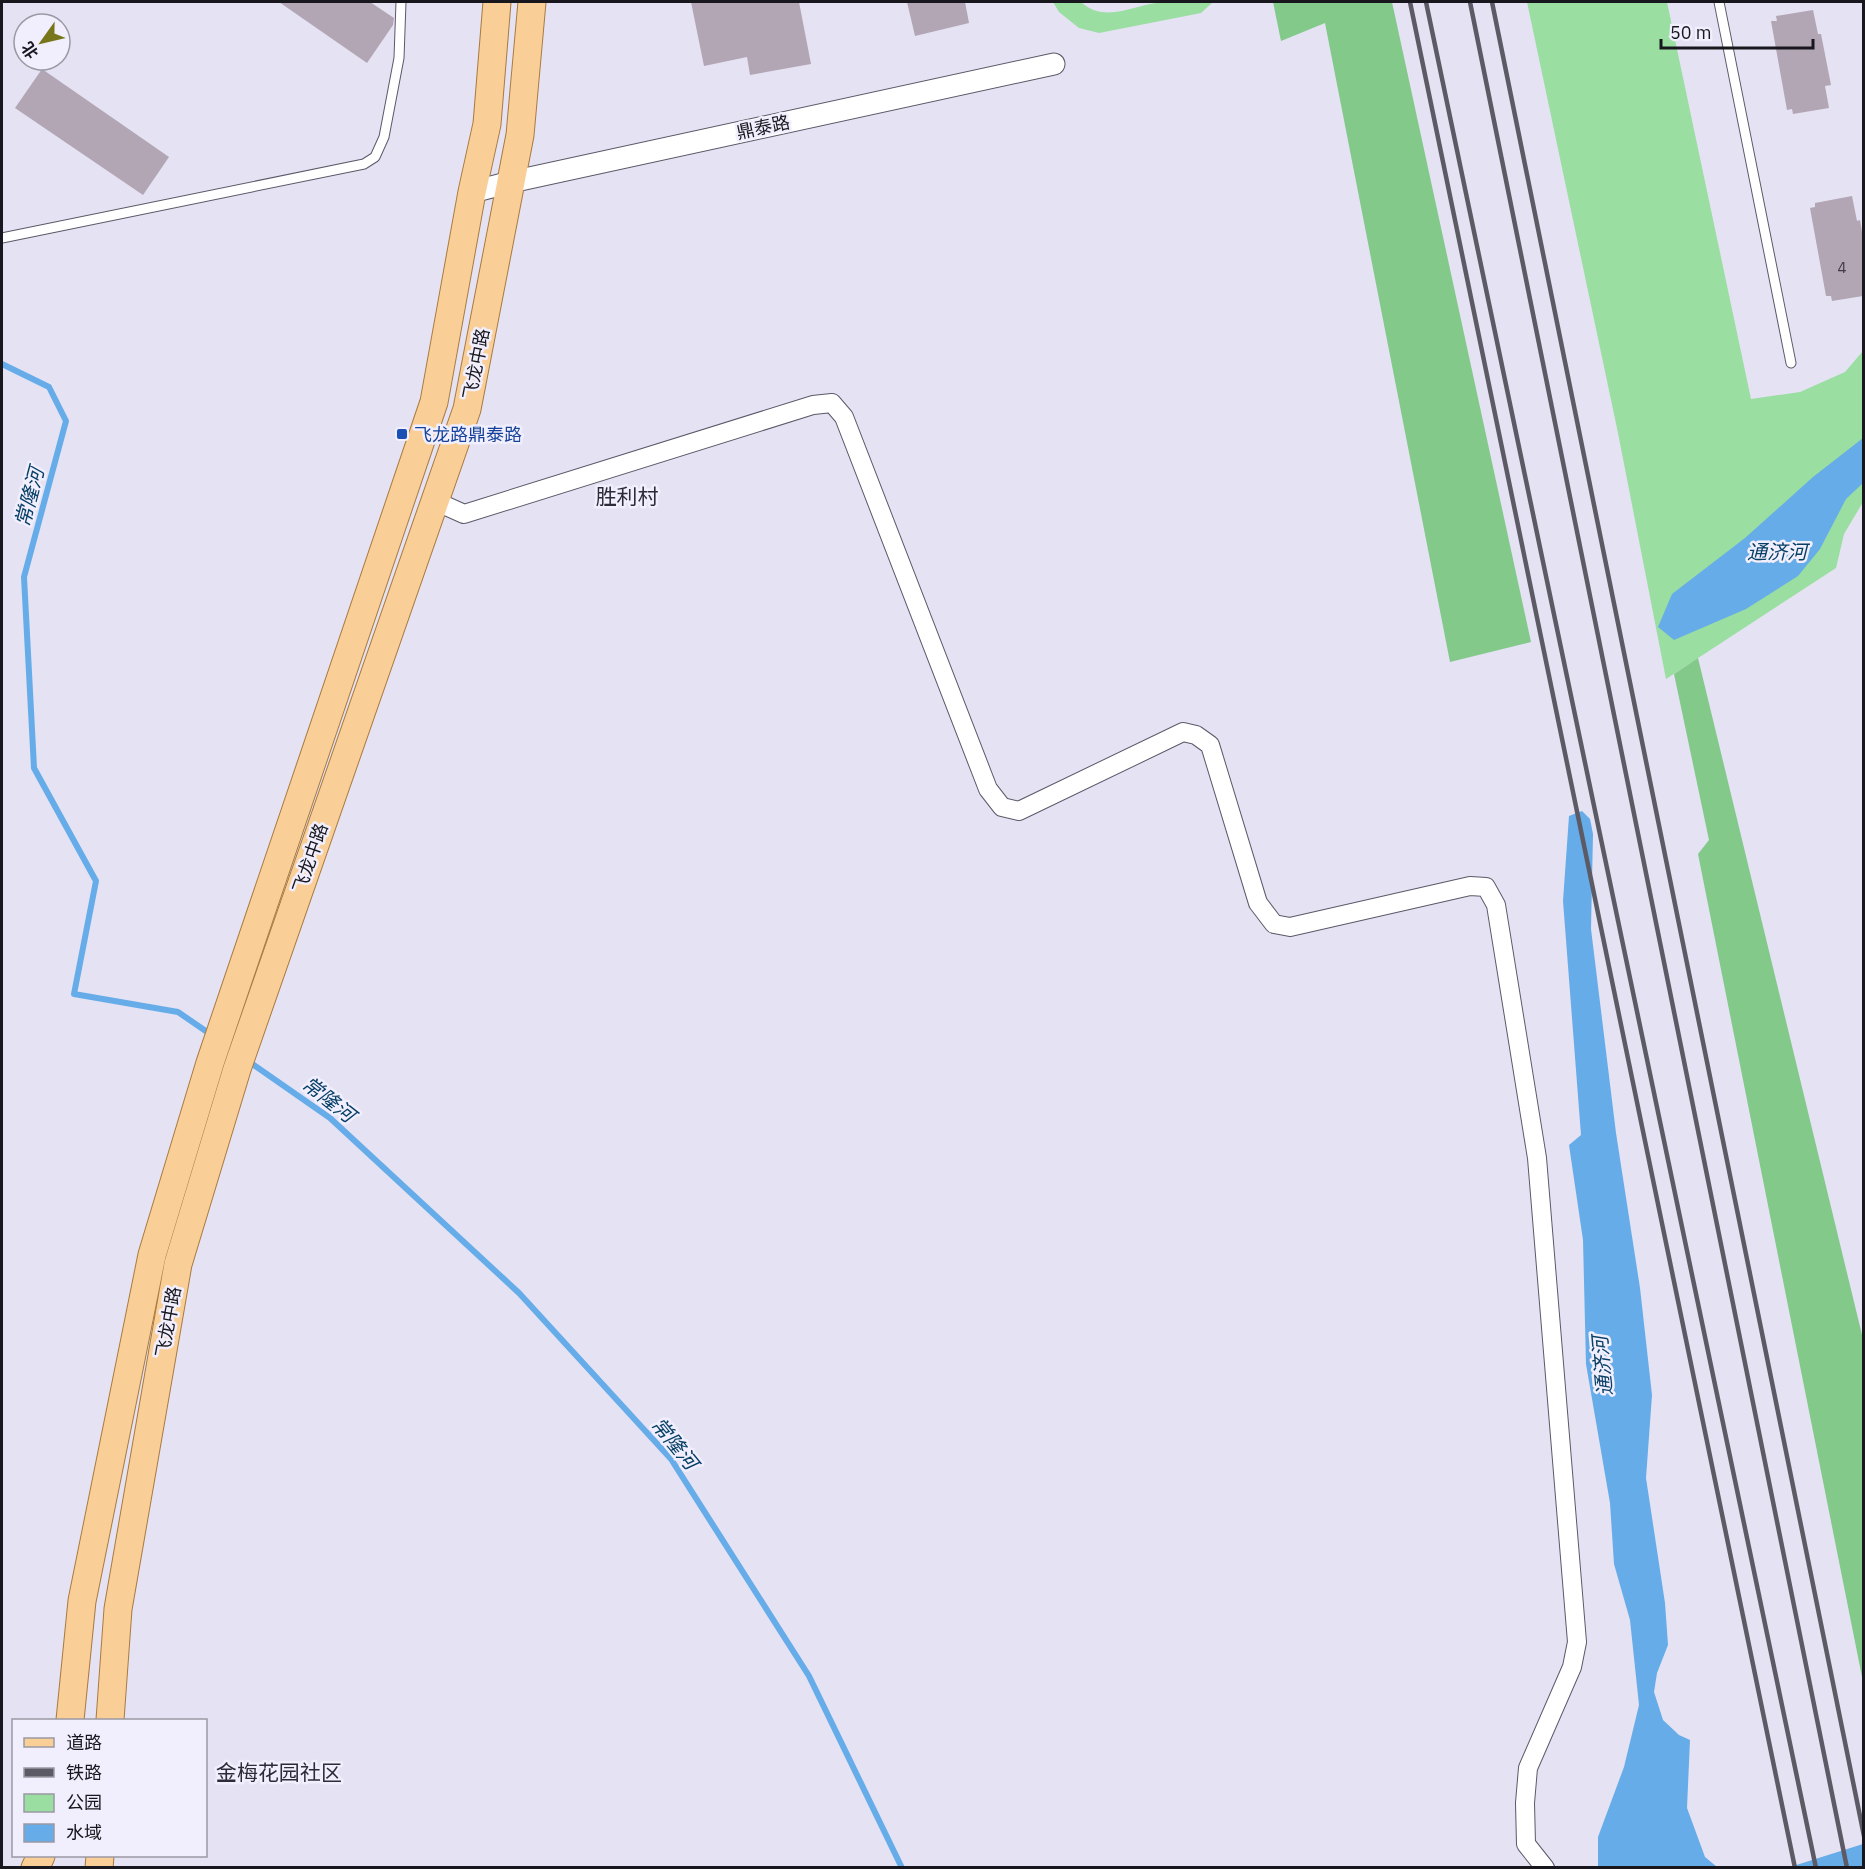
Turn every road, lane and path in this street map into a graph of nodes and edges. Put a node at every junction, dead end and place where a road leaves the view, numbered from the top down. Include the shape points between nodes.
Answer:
1 (401, 2) edge
2 (497, 2) edge
3 (532, 2) edge
4 (1719, 2) edge
5 (1054, 64) dead end
6 (512, 182) junction
7 (472, 192) junction
8 (2, 238) edge
9 (1791, 363) dead end
10 (435, 501) junction
11 (69, 1719) edge
12 (110, 1719) edge
13 (1545, 1868) edge

1 - 8 lane via 399,58 384,137 375,157 364,164
2 - 7 main road, 飞龙中路 via 487,124
3 - 6 main road, 飞龙中路
4 - 9 lane
5 - 6 street, 鼎泰路
6 - 7 street, 鼎泰路
6 - 10 main road, 飞龙中路 via 468,409
7 - 11 main road, 飞龙中路 via 434,402 213,1053 152,1255 82,1601
10 - 12 main road, 飞龙中路 via 237,1069 178,1264 118,1609
10 - 13 street via 464,514 813,405 832,403 844,417 988,789 1002,807 1019,811 1183,732 1210,745 1258,903 1274,924 1290,927 1470,886 1486,887 1496,905 1537,1158 1577,1642 1572,1667 1528,1768 1526,1844

